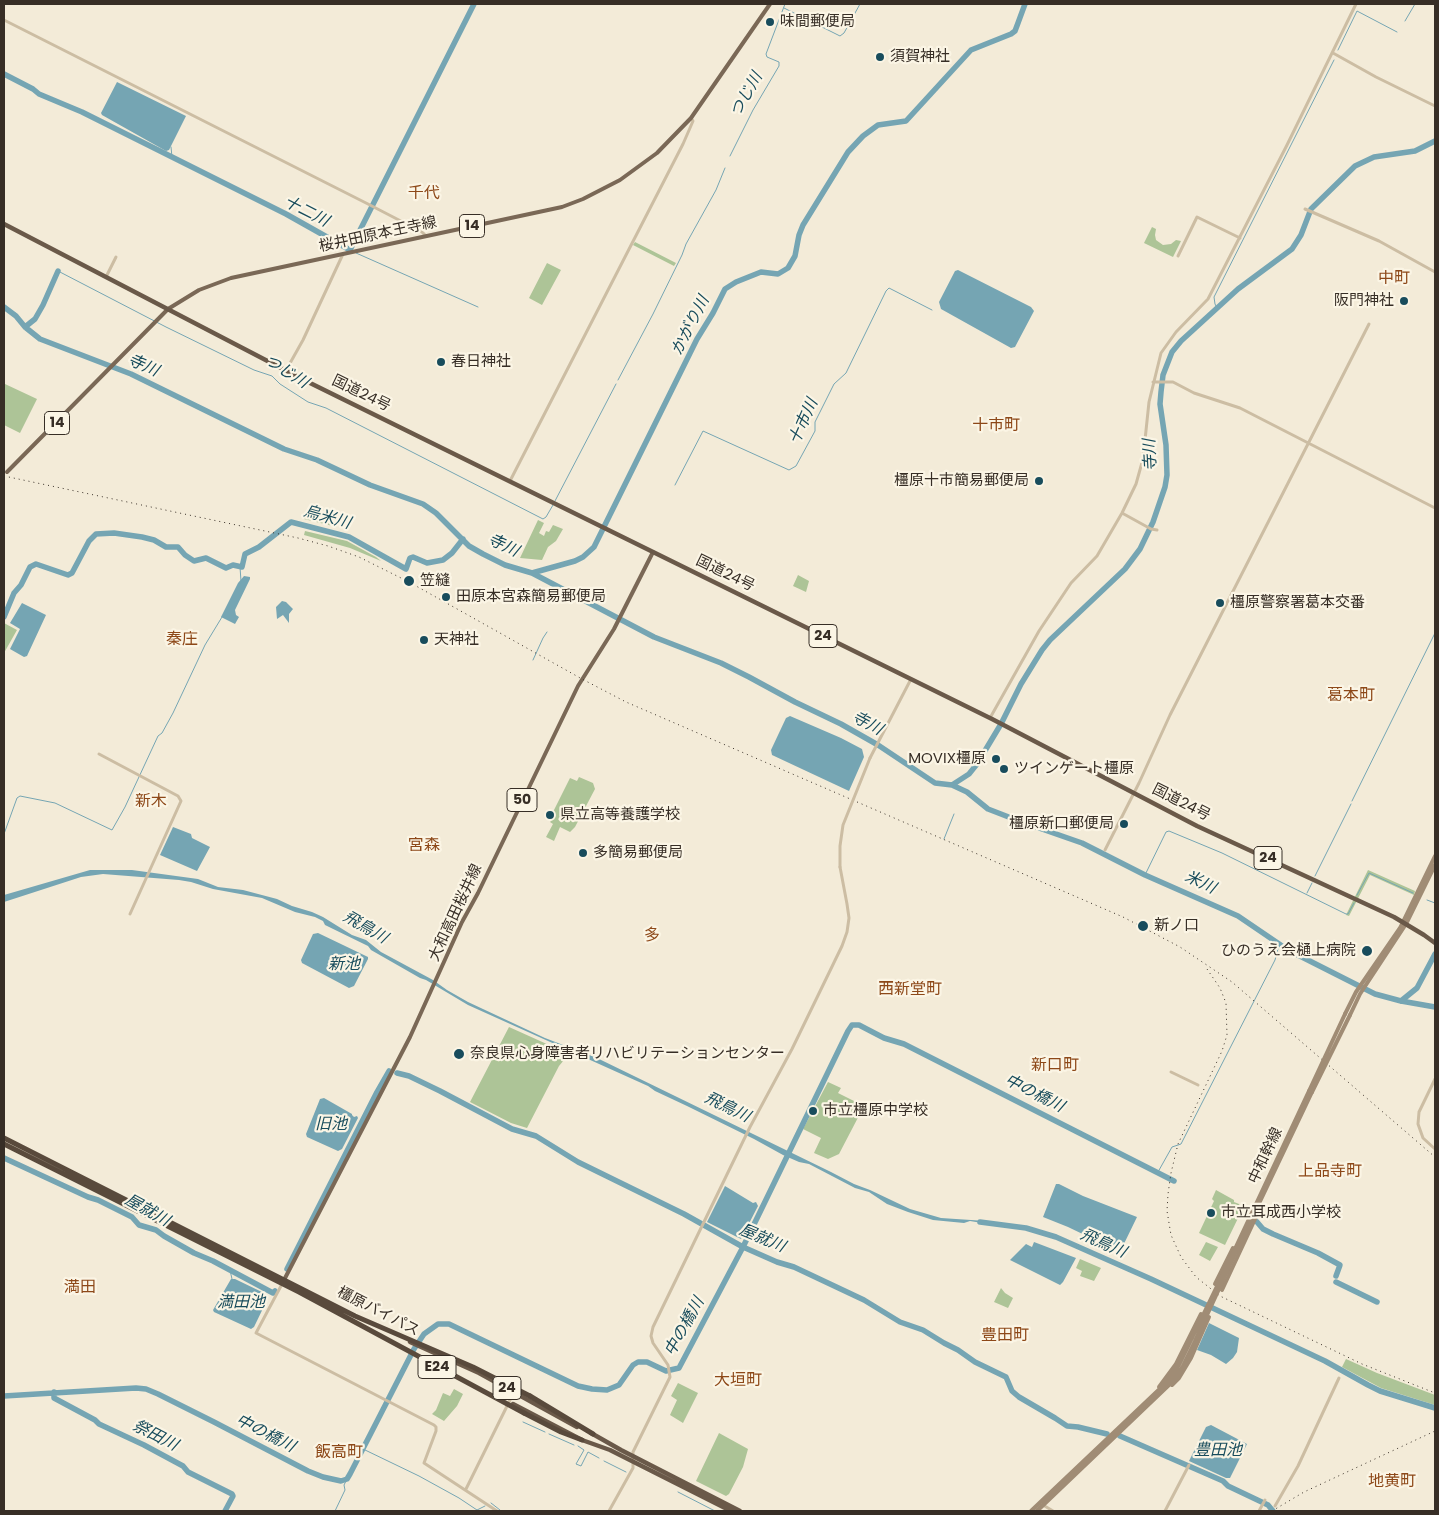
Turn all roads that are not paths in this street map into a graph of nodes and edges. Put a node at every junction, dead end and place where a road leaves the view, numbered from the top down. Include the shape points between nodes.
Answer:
1 (770, 4) edge
2 (1356, 4) edge
3 (4, 20) edge
4 (1333, 52) junction
5 (1435, 106) edge
6 (691, 118) junction
7 (1305, 209) dead end
8 (4, 224) edge
9 (426, 236) junction
10 (1240, 238) junction
11 (343, 254) junction
12 (1178, 256) dead end
13 (116, 257) dead end
14 (1435, 272) edge
15 (106, 277) junction
16 (168, 309) junction
17 (1369, 324) dead end
18 (285, 370) junction
19 (1155, 382) junction
20 (1307, 442) junction
21 (7, 472) dead end
22 (510, 482) junction
23 (1435, 508) edge
24 (1122, 513) junction
25 (1157, 530) dead end
26 (653, 552) junction
27 (911, 679) junction
28 (992, 719) junction
29 (99, 754) dead end
30 (1134, 792) junction
31 (1105, 850) dead end
32 (1435, 856) edge
33 (1435, 865) edge
34 (130, 914) dead end
35 (1404, 923) junction
36 (1435, 943) edge
37 (1171, 1072) dead end
38 (1435, 1079) edge
39 (1198, 1085) dead end
40 (1311, 1091) junction
41 (4, 1137) edge
42 (4, 1144) edge
43 (1435, 1149) edge
44 (1260, 1203) junction
45 (1255, 1206) junction
46 (1235, 1251) junction
47 (283, 1282) junction
48 (1215, 1284) dead end
49 (1222, 1290) dead end
50 (1212, 1298) dead end
51 (1205, 1316) junction
52 (353, 1318) junction
53 (1194, 1338) junction
54 (1339, 1378) dead end
55 (514, 1392) junction
56 (1155, 1393) junction
57 (530, 1396) joint
58 (1152, 1401) junction
59 (509, 1403) junction
60 (524, 1413) joint
61 (592, 1434) junction
62 (582, 1440) junction
63 (632, 1456) junction
64 (633, 1462) junction
65 (1189, 1464) dead end
66 (466, 1489) junction
67 (1264, 1502) dead end
68 (1042, 1504) junction
69 (1275, 1506) dead end
70 (497, 1511) edge
71 (609, 1511) edge
72 (731, 1511) edge
73 (740, 1511) edge
74 (1031, 1511) edge
75 (1037, 1511) edge
76 (1053, 1511) edge
77 (1166, 1511) edge
78 (1260, 1511) edge

1 - 6 main road, 桜井田原本王寺線 / 14
2 - 4 street
3 - 9 street
4 - 5 street
4 - 10 street
6 - 9 main road, 桜井田原本王寺線 / 14 via 645,163 583,199 552,209
6 - 22 street via 693,121 683,144
7 - 14 street via 1379,241
8 - 15 highway, 国道24号 / 24
9 - 11 main road, 桜井田原本王寺線 / 14
10 - 12 street via 1198,217
10 - 19 street via 1208,299 1165,346 1158,360
11 - 16 main road, 桜井田原本王寺線 / 14 via 217,282
11 - 18 street via 303,340
13 - 15 street
15 - 16 highway, 国道24号 / 24
16 - 18 highway, 国道24号 / 24
16 - 21 main road, 桜井田原本王寺線 / 14
17 - 20 street
18 - 22 highway, 国道24号 / 24
19 - 20 street via 1169,382 1240,408
19 - 24 street via 1149,402 1143,459 1136,484
20 - 23 street
20 - 30 street
22 - 26 highway, 国道24号 / 24
24 - 25 street
24 - 28 street via 1097,556 1071,583 1039,631
26 - 27 highway, 国道24号 / 24
26 - 47 main road, 大和高田桜井線 / 50 via 615,627 578,686 394,1067
27 - 28 highway, 国道24号 / 24
27 - 63 street, bridge via 873,751 843,825 839,857 849,918 842,946 652,1331 653,1343 667,1361 670,1373
28 - 30 highway, 国道24号 / 24
29 - 34 street via 181,800
30 - 31 street
30 - 35 highway, 国道24号 / 24 via 1197,826
32 - 35 main road, 中和幹線
33 - 35 main road, 中和幹線
35 - 36 highway, 国道24号 / 24
35 - 40 main road, 中和幹線, bridge via 1347,1014
37 - 39 street
38 - 43 street via 1418,1118 1421,1135
40 - 44 main road, 中和幹線
40 - 45 main road, 中和幹線
41 - 47 highway, 橿原バイパス / 24
41 - 52 highway, E24, bridge
42 - 47 highway, 橿原バイパス / 24
42 - 52 highway, E24, bridge
44 - 46 main road, 中和幹線
44 - 49 main road
45 - 46 main road, 中和幹線
45 - 48 main road via 1250,1210
46 - 53 main road, 中和幹線, bridge
47 - 55 highway, 橿原バイパス / 24, bridge via 299,1284
47 - 59 highway, 橿原バイパス / 24, bridge
47 - 66 street via 256,1333 434,1425 436,1431 424,1462
50 - 51 street, bridge
51 - 56 main road
51 - 58 main road via 1179,1378
52 - 57 highway, E24, bridge via 473,1367
52 - 60 highway, E24, bridge
53 - 56 main road, 中和幹線 via 1174,1373
53 - 58 main road, 中和幹線 via 1182,1368 1170,1385
54 - 69 street via 1298,1466
55 - 59 street
55 - 61 highway, 橿原バイパス / 24
56 - 68 main road, 中和幹線
57 - 61 highway, 24
58 - 68 main road, 中和幹線
59 - 62 highway, 橿原バイパス / 24
59 - 66 street
60 - 62 highway, 24
61 - 63 highway, 橿原バイパス / 24
62 - 64 highway, 橿原バイパス / 24
63 - 64 street
63 - 73 highway, 橿原バイパス / 24
64 - 71 street via 633,1468
64 - 72 highway, 橿原バイパス / 24
65 - 77 street
66 - 70 street
67 - 78 street
68 - 74 main road, 中和幹線
68 - 75 main road, 中和幹線
68 - 76 street

